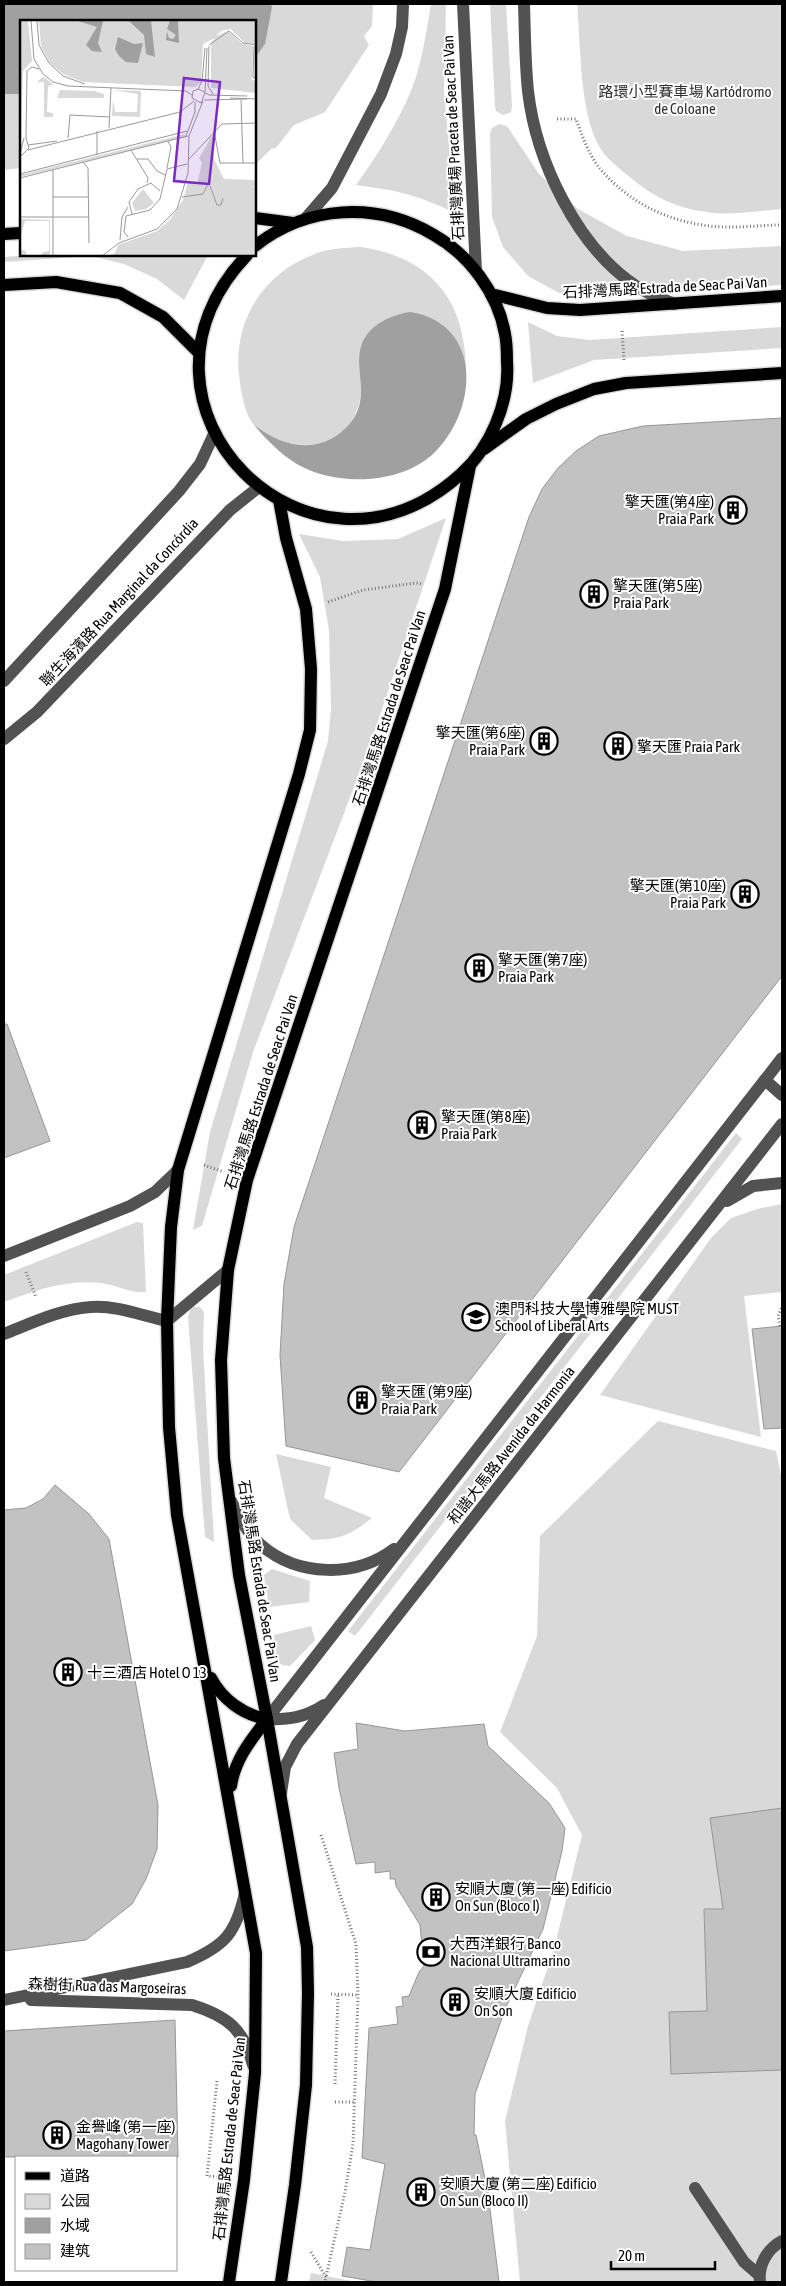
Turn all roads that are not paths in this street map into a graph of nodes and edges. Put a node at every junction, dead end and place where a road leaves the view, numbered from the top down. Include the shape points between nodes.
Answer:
1 (403, 4) edge
2 (463, 4) edge
3 (524, 4) edge
4 (256, 218) edge
5 (306, 218) junction
6 (293, 223) junction
7 (20, 233) edge
8 (4, 234) edge
9 (256, 245) edge
10 (246, 256) edge
11 (476, 271) junction
12 (4, 285) edge
13 (491, 294) junction
14 (782, 296) edge
15 (674, 304) junction
16 (199, 353) junction
17 (782, 373) edge
18 (214, 434) junction
19 (482, 450) junction
20 (470, 466) junction
21 (259, 487) junction
22 (278, 500) junction
23 (4, 680) edge
24 (4, 739) edge
25 (782, 1058) edge
26 (765, 1080) junction
27 (782, 1094) edge
28 (782, 1124) edge
29 (178, 1170) junction
30 (782, 1183) edge
31 (711, 1216) junction
32 (4, 1256) edge
33 (228, 1270) junction
34 (167, 1321) junction
35 (4, 1334) edge
36 (227, 1492) junction
37 (409, 1537) junction
38 (205, 1667) junction
39 (334, 1699) junction
40 (268, 1718) junction
41 (281, 1793) junction
42 (229, 1796) junction
43 (246, 1891) junction
44 (8, 2000) edge
45 (255, 2073) junction
46 (695, 2188) dead end
47 (782, 2241) edge
48 (760, 2279) edge
49 (229, 2282) edge
50 (281, 2282) edge

1 - 5 street via 396,54 381,94 332,188
2 - 11 street, 石排灣廣場 Praceta de Seac Pai Van
3 - 15 street via 528,92 534,119 544,158 572,217 612,267 637,287
4 - 6 main road
5 - 6 main road
5 - 11 main road via 343,211 382,213 417,225 450,244
6 - 9 main road
7 - 8 main road
10 - 16 main road via 228,275 208,312
11 - 13 main road
12 - 16 main road via 56,282 120,293 163,317
13 - 15 main road, 石排灣馬路 Estrada de Seac Pai Van via 547,308 580,310
13 - 19 main road via 505,332 508,373 500,413
14 - 15 main road, 石排灣馬路 Estrada de Seac Pai Van
16 - 18 main road via 201,394
17 - 19 main road via 626,383 594,389 526,419
18 - 21 main road via 234,463
18 - 23 street, 聯生海濱路 Rua Marginal da Concórdia via 200,464 179,491
19 - 20 main road
20 - 22 main road via 444,490 422,503 380,517 311,513
20 - 33 main road, 石排灣馬路 Estrada de Seac Pai Van via 445,589 247,1180
21 - 22 main road
21 - 24 street, 聯生海濱路 Rua Marginal da Concórdia via 230,510 37,712
22 - 29 main road, 石排灣馬路 Estrada de Seac Pai Van via 306,609 311,669 310,730
25 - 26 street, 和諧大馬路 Avenida da Harmonia
26 - 27 street
26 - 37 street, 和諧大馬路 Avenida da Harmonia
28 - 31 street, 和諧大馬路 Avenida da Harmonia
29 - 32 street via 155,1192 130,1206
29 - 34 main road, 石排灣馬路 Estrada de Seac Pai Van
30 - 31 street via 753,1186 730,1198
31 - 39 street, 和諧大馬路 Avenida da Harmonia
33 - 34 street
33 - 36 main road, 石排灣馬路 Estrada de Seac Pai Van via 221,1360
34 - 35 street via 93,1306 66,1310
34 - 38 main road, 石排灣馬路 Estrada de Seac Pai Van via 169,1427 177,1515
36 - 37 street via 240,1521 262,1545 290,1562 321,1571 354,1568 384,1557
36 - 40 main road, 石排灣馬路 Estrada de Seac Pai Van via 239,1575
37 - 40 street, 和諧大馬路 Avenida da Harmonia
38 - 40 main road via 217,1690 236,1707
38 - 42 main road, 石排灣馬路 Estrada de Seac Pai Van
39 - 40 street via 312,1713 287,1720
39 - 41 street, 和諧大馬路 Avenida da Harmonia via 297,1744 285,1767
40 - 41 main road, 石排灣馬路 Estrada de Seac Pai Van
40 - 42 main road via 245,1748 233,1771
41 - 50 main road, 石排灣馬路 Estrada de Seac Pai Van via 307,1947 308,1993 306,2084
42 - 43 main road, 石排灣馬路 Estrada de Seac Pai Van
43 - 44 street, 森樹街 Rua das Margoseiras via 240,1916 228,1937 210,1952 188,1962
43 - 45 main road, 石排灣馬路 Estrada de Seac Pai Van via 256,1953
44 - 45 street, 森樹街 Rua das Margoseiras via 192,2005 216,2013 236,2028 249,2049
45 - 49 main road, 石排灣馬路 Estrada de Seac Pai Van
46 - 48 street via 744,2262
47 - 48 street via 762,2263

